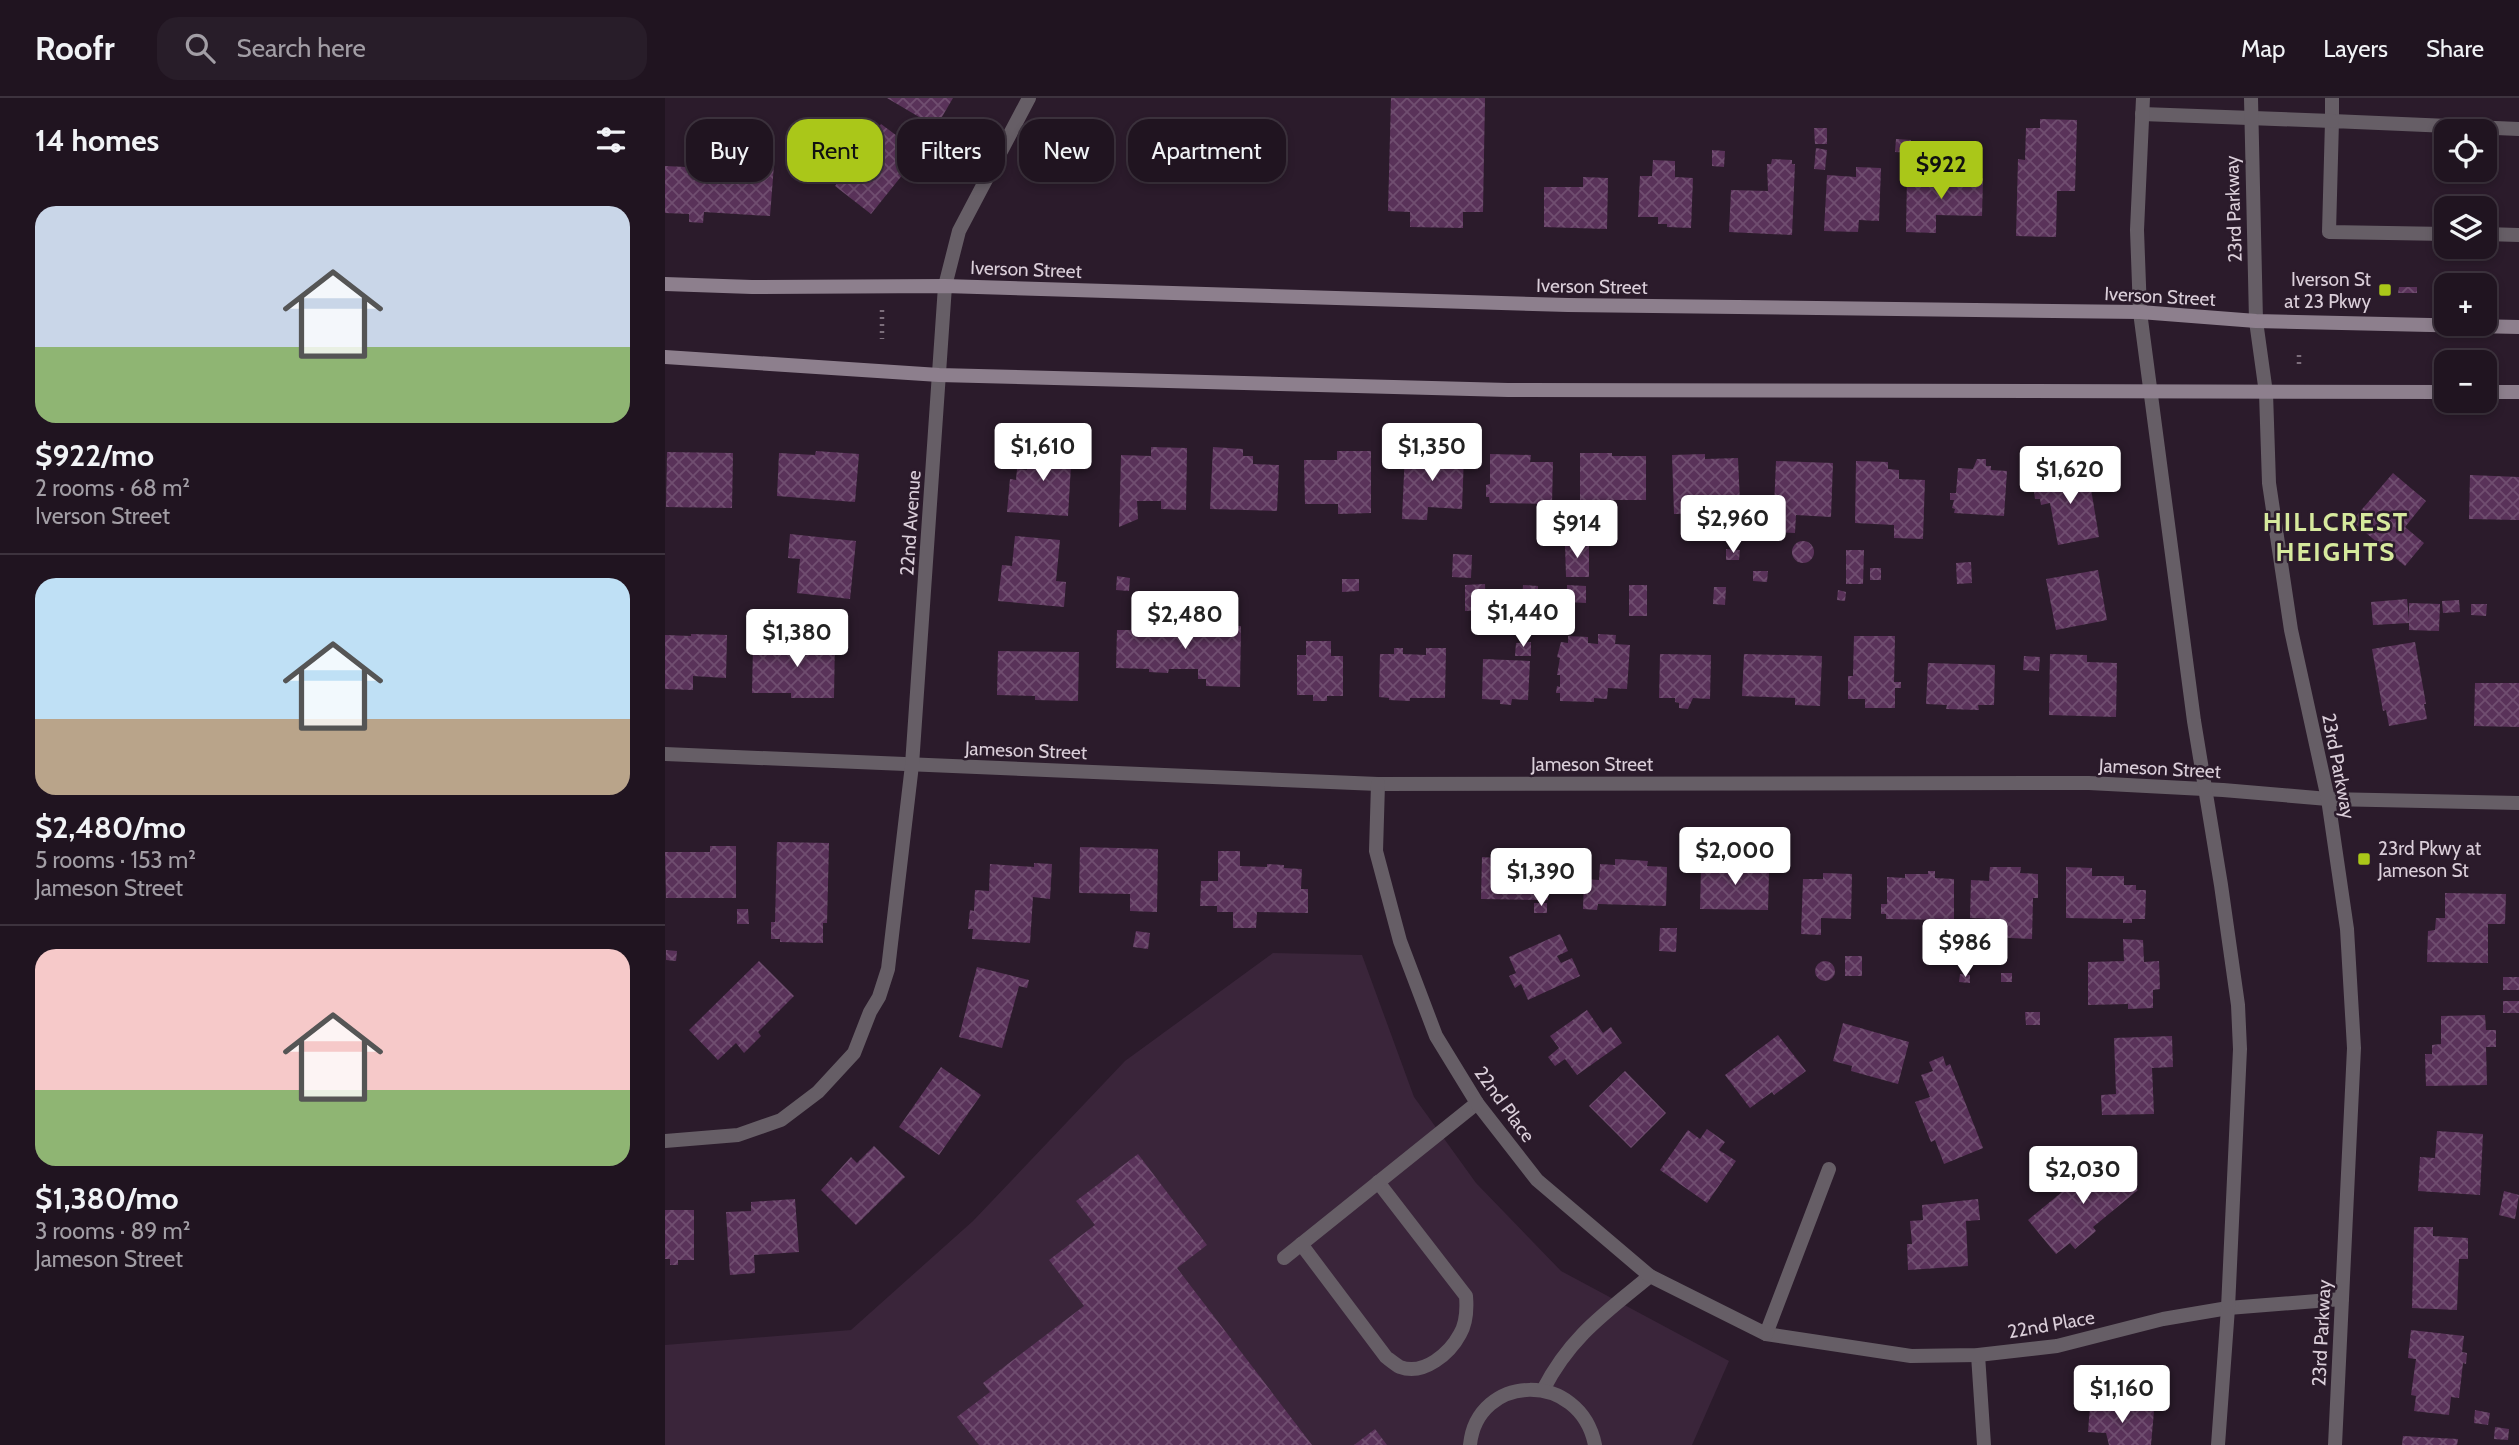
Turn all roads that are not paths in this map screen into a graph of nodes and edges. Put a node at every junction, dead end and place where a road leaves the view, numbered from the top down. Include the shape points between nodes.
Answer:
1 (1029, 98) edge
2 (2143, 98) edge
3 (2251, 98) edge
4 (2332, 98) edge
5 (2142, 114) junction
6 (2250, 118) junction
7 (2332, 121) junction
8 (2519, 129) edge
9 (2434, 234) edge
10 (2497, 234) edge
11 (2519, 235) edge
12 (665, 284) edge
13 (945, 286) junction
14 (2140, 312) junction
15 (2256, 321) junction
16 (2519, 327) edge
17 (665, 357) edge
18 (939, 375) junction
19 (2497, 392) edge
20 (2519, 392) edge
21 (2150, 393) junction
22 (2266, 393) junction
23 (2434, 393) edge
24 (665, 754) edge
25 (912, 765) junction
26 (1378, 784) junction
27 (2205, 789) junction
28 (2328, 799) junction
29 (2519, 803) edge
30 (1477, 1104) junction
31 (665, 1141) edge
32 (1829, 1169) dead end
33 (1378, 1182) junction
34 (1301, 1244) junction
35 (1284, 1258) dead end
36 (1650, 1276) junction
37 (2342, 1299) junction
38 (2228, 1308) junction
39 (1766, 1334) junction
40 (1977, 1355) junction
41 (1543, 1390) junction
42 (1470, 1445) edge
43 (1595, 1445) edge
44 (1984, 1445) edge
45 (2218, 1445) edge
46 (2335, 1445) edge

1 - 13 street, 22nd Avenue via 959,231
2 - 5 street
3 - 6 street, 23rd Parkway
4 - 7 street
5 - 6 street
5 - 14 street via 2137,230
6 - 7 street
6 - 15 street, 23rd Parkway
7 - 8 street
7 - 9 street via 2329,232
10 - 11 street
12 - 13 main road, Iverson Street
13 - 14 main road, Iverson Street via 1568,305
13 - 18 street, 22nd Avenue
14 - 15 main road, Iverson Street
14 - 21 street
15 - 16 main road, Iverson Street
15 - 22 street, 23rd Parkway
17 - 18 main road
18 - 21 main road via 1508,390
18 - 25 street, 22nd Avenue
19 - 20 main road
21 - 22 main road
21 - 27 street
22 - 23 main road
22 - 28 street, 23rd Parkway via 2269,483 2291,630
24 - 25 street, Jameson Street
25 - 26 street, Jameson Street
25 - 31 street, 22nd Avenue via 888,969 854,1054 781,1120 738,1135
26 - 27 street, Jameson Street via 2089,783
26 - 30 street, 22nd Place via 1376,851 1401,941 1436,1036
27 - 28 street, Jameson Street
27 - 38 street via 2238,1005 2240,1049
28 - 29 street, Jameson Street
28 - 37 street, 23rd Parkway via 2347,929 2354,1048
30 - 33 street
30 - 36 street, 22nd Place via 1537,1180
32 - 39 street
33 - 34 street
33 - 34 street via 1466,1296 1461,1334 1444,1355 1415,1368 1401,1367 1386,1357
34 - 35 street
36 - 39 street, 22nd Place
36 - 41 street via 1583,1331
37 - 38 street, 22nd Place
37 - 46 street, 23rd Parkway
38 - 40 street, 22nd Place via 2057,1346
38 - 45 street
39 - 40 street, 22nd Place via 1911,1356
40 - 44 street
41 - 42 street via 1511,1392 1497,1399 1476,1423
41 - 43 street via 1577,1409 1591,1428

